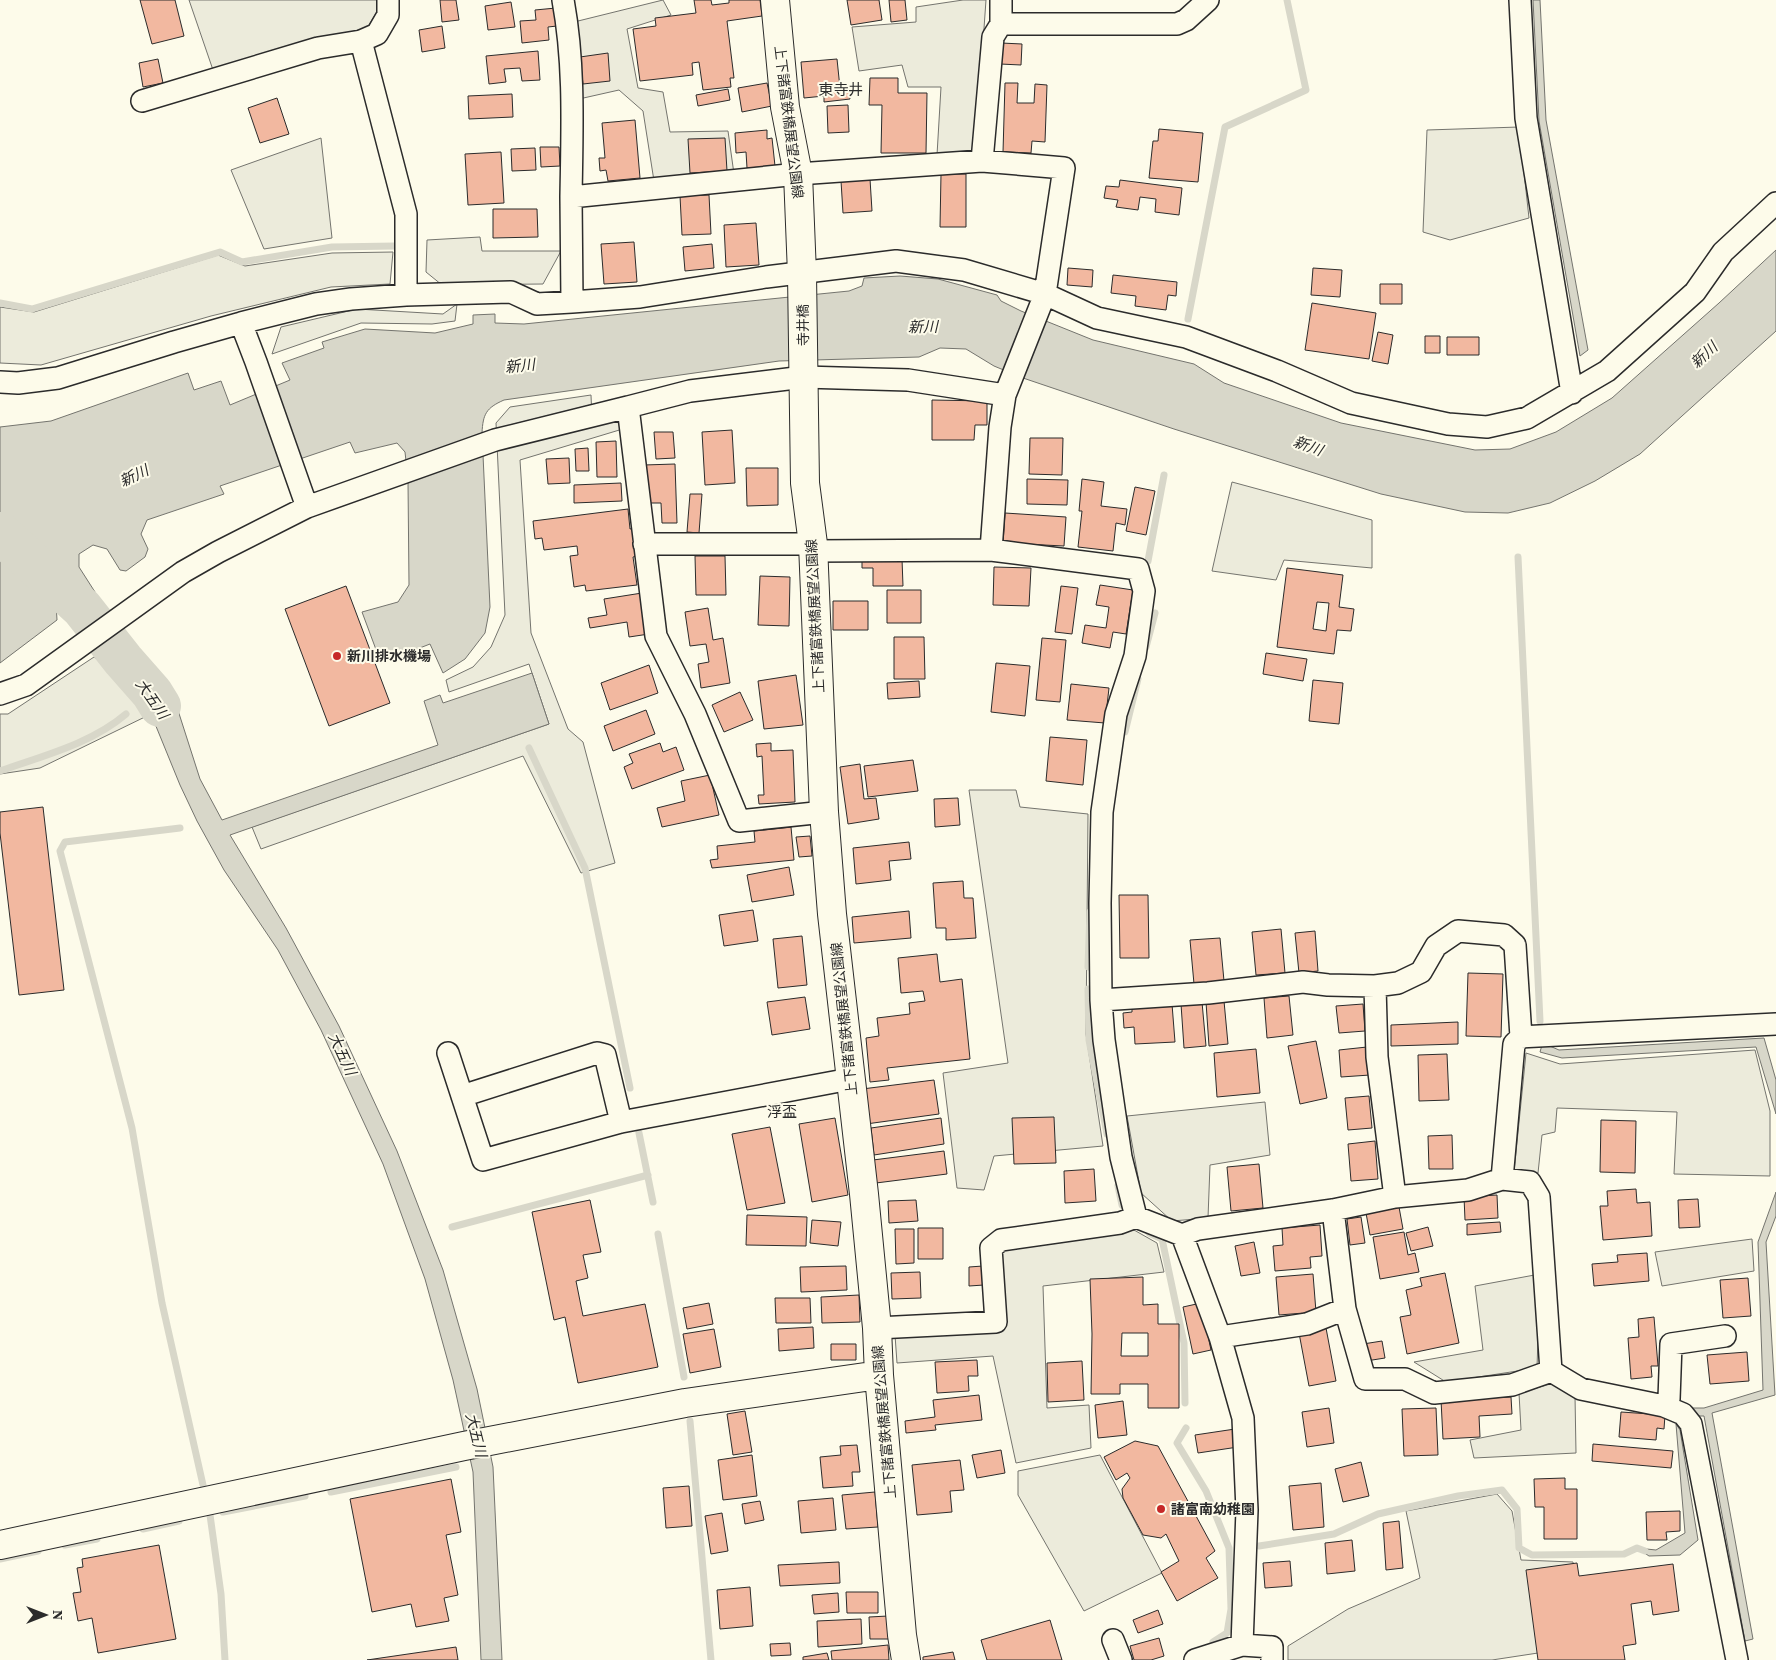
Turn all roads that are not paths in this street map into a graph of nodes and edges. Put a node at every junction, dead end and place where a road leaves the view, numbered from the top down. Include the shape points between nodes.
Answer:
1 (388, 0) edge
2 (563, 0) edge
3 (775, 0) edge
4 (1001, 0) edge
5 (1208, 0) edge
6 (1520, 0) edge
7 (1001, 24) junction
8 (361, 41) junction
9 (142, 101) dead end
10 (982, 162) junction
11 (798, 174) junction
12 (571, 197) junction
13 (1776, 203) edge
14 (802, 274) junction
15 (406, 295) junction
16 (1044, 298) junction
17 (572, 302) junction
18 (241, 323) junction
19 (804, 377) junction
20 (0, 382) edge
21 (1007, 390) junction
22 (1572, 393) junction
23 (628, 406) junction
24 (307, 507) junction
25 (644, 544) junction
26 (813, 547) junction
27 (991, 550) junction
28 (0, 694) edge
29 (824, 812) junction
30 (1375, 986) junction
31 (1101, 1000) junction
32 (1776, 1024) edge
33 (1521, 1037) junction
34 (448, 1053) dead end
35 (850, 1079) junction
36 (462, 1096) junction
37 (620, 1122) junction
38 (1502, 1179) junction
39 (1395, 1197) junction
40 (1332, 1210) junction
41 (1136, 1217) junction
42 (1182, 1235) junction
43 (1345, 1309) junction
44 (877, 1328) junction
45 (1725, 1336) dead end
46 (1220, 1337) junction
47 (1551, 1371) junction
48 (879, 1375) junction
49 (1679, 1415) junction
50 (0, 1545) edge
51 (1112, 1640) dead end
52 (1242, 1645) junction
53 (906, 1660) edge
54 (1120, 1660) edge
55 (1195, 1660) edge
56 (1272, 1660) edge
57 (1737, 1660) edge

1 - 8 street via 388,15 377,34
2 - 12 street via 572,96
3 - 11 street, 上下諸富鉄橋展望公園線 via 785,107
4 - 7 street
5 - 7 street via 1177,24
6 - 22 street via 1526,118
7 - 10 street via 992,37
8 - 9 street via 318,48
8 - 15 street via 406,214
10 - 11 street
10 - 16 street via 1064,168
11 - 12 street
11 - 14 street, 上下諸富鉄橋展望公園線
12 - 17 street
13 - 22 street via 1723,252 1695,292 1607,371
14 - 16 street via 896,261 964,270
14 - 17 street
14 - 19 street, 寺井橋
15 - 17 street via 512,292 537,304
15 - 18 street via 316,304
16 - 21 street
16 - 22 street via 1097,318 1186,337 1350,403 1448,424 1487,427 1527,418
18 - 20 street via 58,378
18 - 24 street
19 - 21 street via 908,380
19 - 23 street via 690,391
19 - 26 street, 上下諸富鉄橋展望公園線 via 805,483
21 - 27 street via 1000,427
23 - 24 street via 496,440
23 - 25 street
24 - 28 street via 183,572 26,685
25 - 26 street
25 - 29 street via 656,636 695,714 738,822
26 - 27 street
26 - 29 street, 上下諸富鉄橋展望公園線
27 - 31 street via 1138,570 1144,592 1135,656 1116,714 1102,812
29 - 35 street, 上下諸富鉄橋展望公園線
30 - 31 street via 1303,982 1208,993
30 - 33 street via 1398,983 1421,972 1436,946 1458,931 1504,935 1515,945
30 - 39 street via 1378,1057
31 - 41 street via 1121,1156
32 - 33 street
33 - 38 street via 1514,1044
34 - 36 street
35 - 37 street
35 - 44 street, 上下諸富鉄橋展望公園線
36 - 37 street via 483,1160
36 - 37 street via 597,1053 605,1055
38 - 39 street via 1468,1190
38 - 47 street via 1530,1182 1539,1197
39 - 40 street
40 - 42 street via 1198,1229
40 - 43 street
41 - 42 street
41 - 44 street via 1120,1223 1001,1240 991,1248 996,1322
42 - 46 street
43 - 46 street via 1307,1324
43 - 47 street via 1365,1379 1405,1379 1434,1393 1512,1385
44 - 48 street, 上下諸富鉄橋展望公園線
45 - 49 street via 1671,1344 1669,1399
46 - 52 street via 1243,1418 1247,1510
47 - 49 street via 1581,1389
48 - 50 street via 685,1402
48 - 53 street, 上下諸富鉄橋展望公園線
49 - 57 street
51 - 54 street
52 - 55 street
52 - 56 street via 1272,1647

